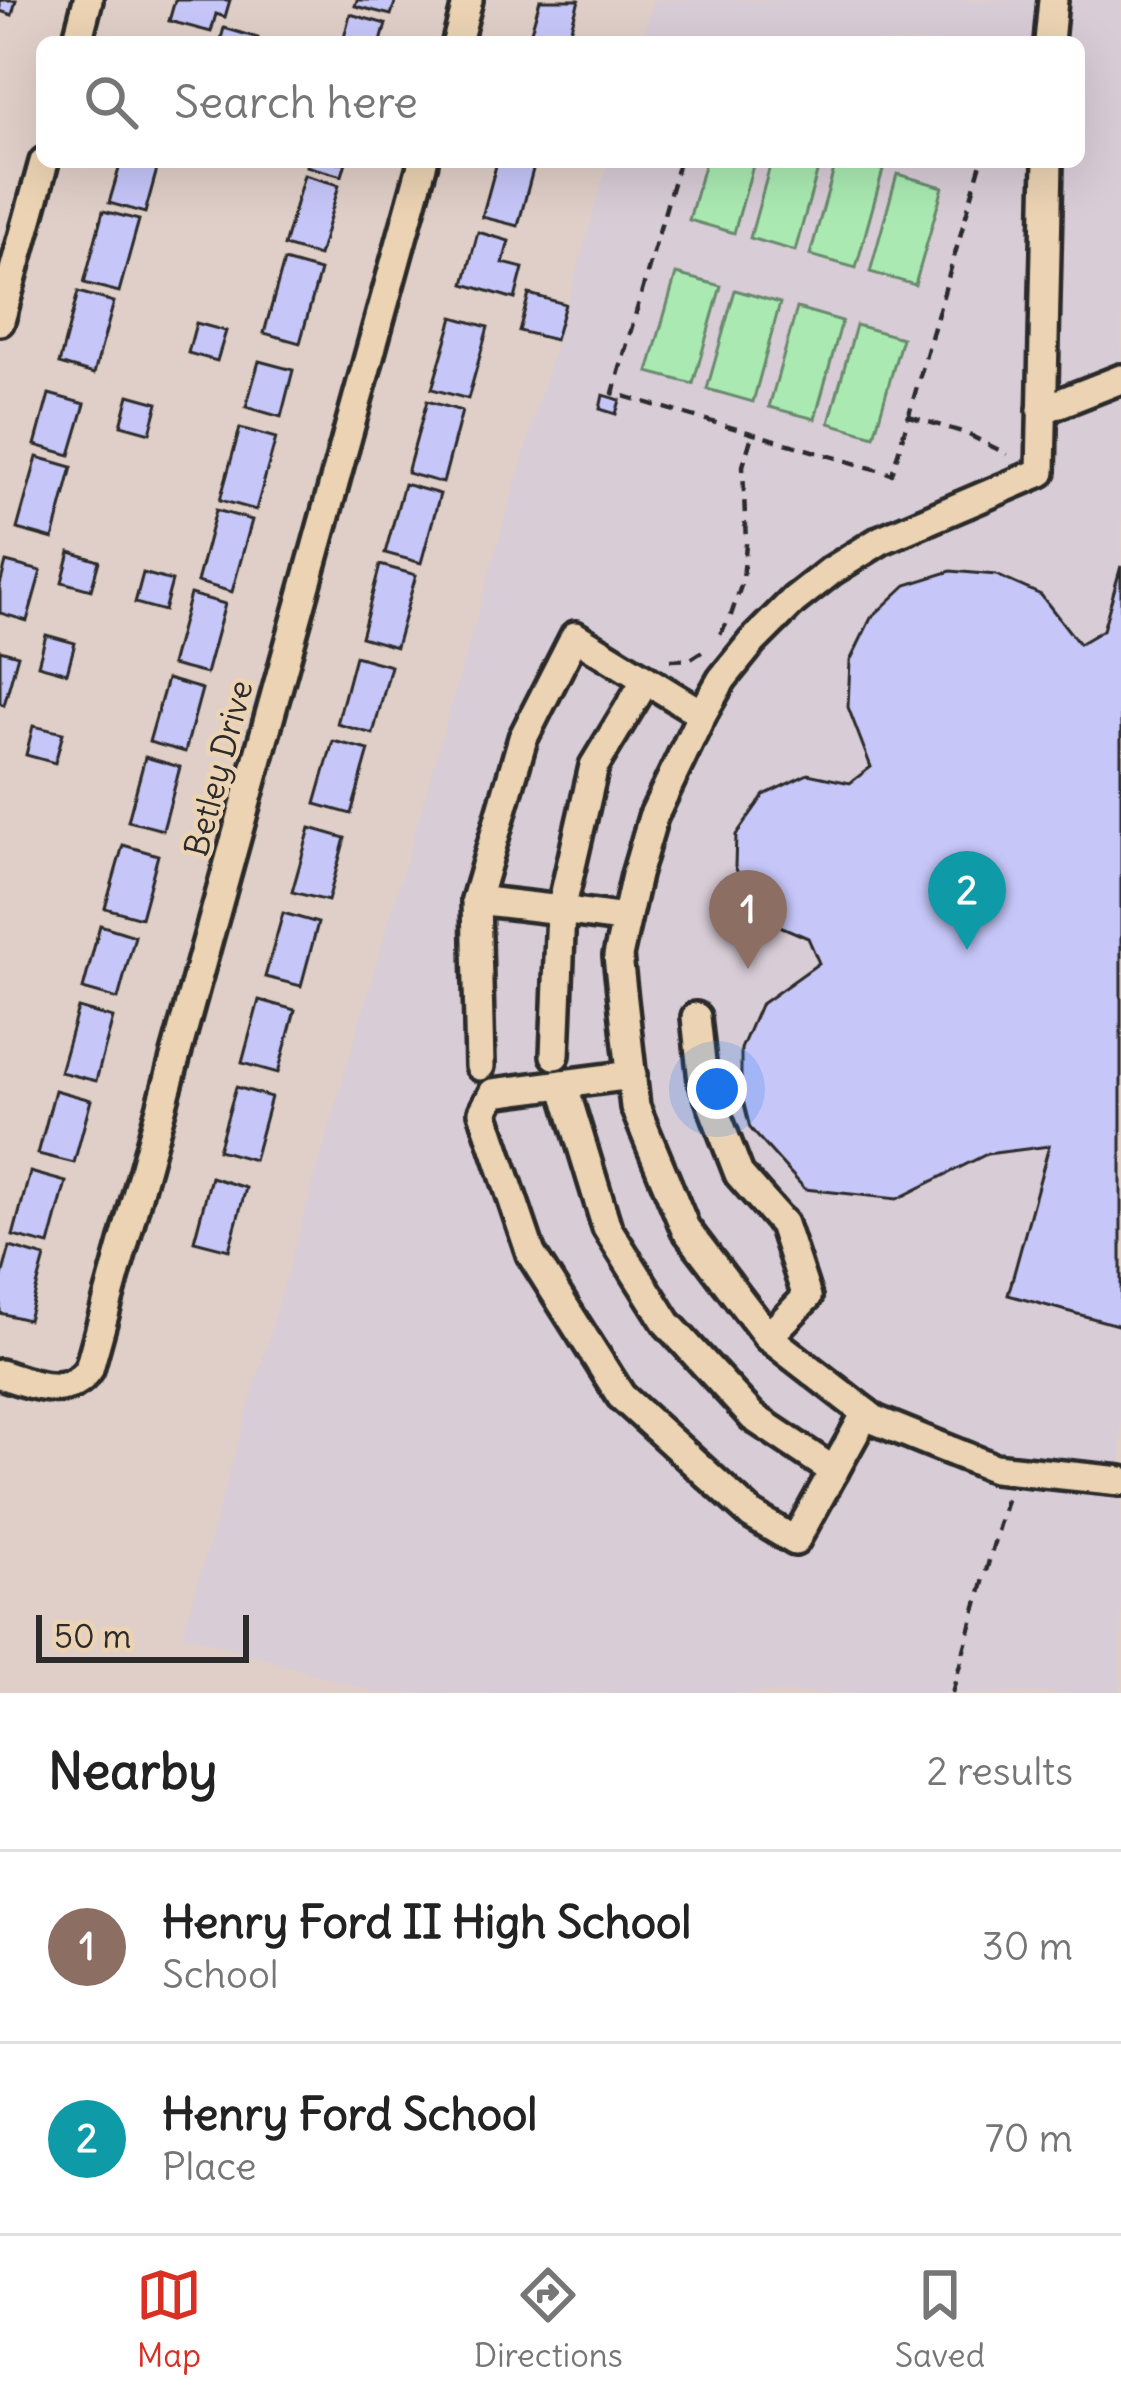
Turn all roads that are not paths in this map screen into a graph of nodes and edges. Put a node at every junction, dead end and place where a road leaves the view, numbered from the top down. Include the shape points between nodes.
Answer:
1 (88, 0) edge
2 (468, 0) edge
3 (1053, 0) edge
4 (78, 36) edge
5 (459, 36) edge
6 (1050, 36) edge
7 (42, 168) edge
8 (421, 168) edge
9 (1048, 168) edge
10 (0, 321) edge
11 (1121, 379) edge
12 (1042, 410) junction
13 (646, 680) junction
14 (702, 714) junction
15 (476, 900) junction
16 (561, 910) junction
17 (626, 919) junction
18 (696, 1017) dead end
19 (556, 1054) dead end
20 (480, 1066) dead end
21 (632, 1075) junction
22 (563, 1084) junction
23 (768, 1337) junction
24 (0, 1374) edge
25 (866, 1413) junction
26 (833, 1471) junction
27 (1121, 1481) edge

1 - 4 street
2 - 5 street
3 - 6 street
7 - 10 street
8 - 24 street, Betley Drive via 89,1369 70,1386
9 - 12 street
11 - 12 street
12 - 14 street via 1041,472 898,531 831,571 752,642
13 - 14 street
13 - 15 street via 575,636 523,738
13 - 16 street via 595,766
14 - 17 street via 653,817
15 - 16 street
15 - 20 street
16 - 17 street
16 - 19 street
17 - 21 street via 618,956
18 - 23 street via 703,1081 739,1174 784,1224 807,1297
21 - 22 street
21 - 23 street via 635,1107 685,1228
22 - 26 street via 607,1228 667,1323 753,1417
22 - 26 street via 493,1093 483,1112 531,1254 621,1396 752,1515 795,1540
23 - 25 street
25 - 26 street
25 - 27 street via 994,1468

